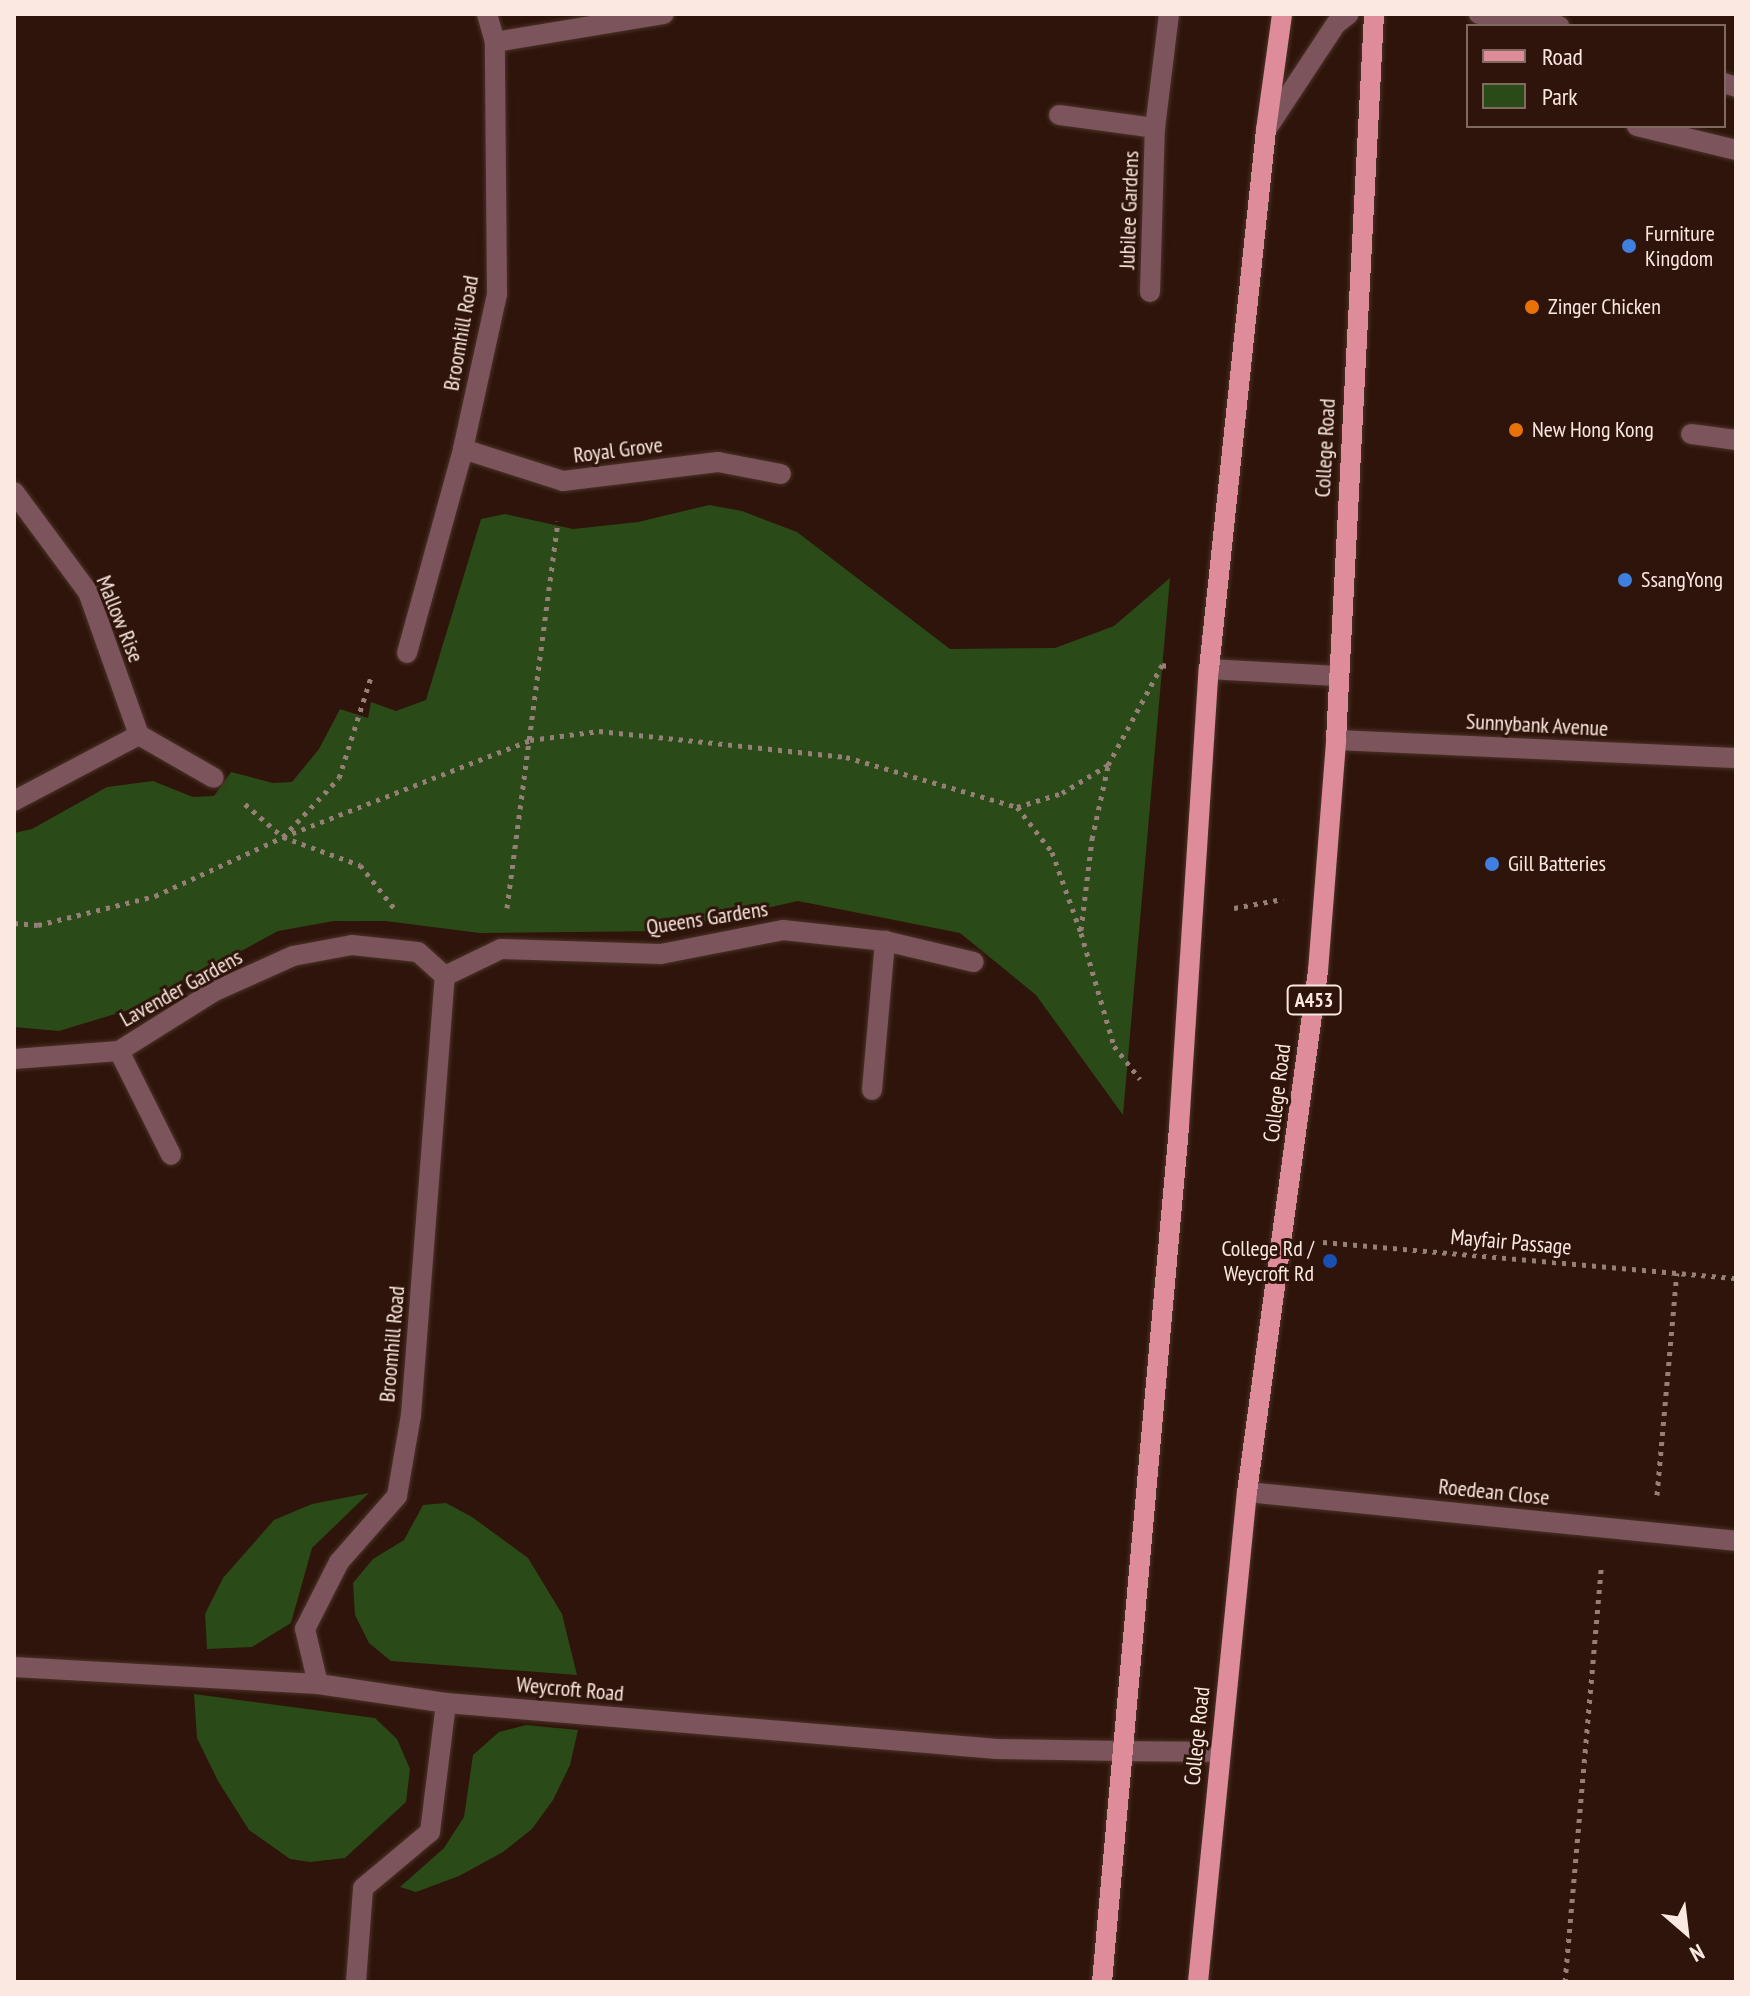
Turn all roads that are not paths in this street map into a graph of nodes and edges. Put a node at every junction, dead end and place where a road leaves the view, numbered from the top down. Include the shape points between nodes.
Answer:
1 (487, 14) edge
2 (664, 14) edge
3 (1169, 14) edge
4 (1282, 14) edge
5 (1349, 14) edge
6 (1374, 14) edge
7 (1479, 14) edge
8 (1548, 24) edge
9 (495, 42) junction
10 (1059, 115) dead end
11 (1155, 128) junction
12 (1645, 128) edge
13 (1266, 130) junction
14 (1736, 150) edge
15 (1150, 292) dead end
16 (1691, 434) dead end
17 (1736, 440) edge
18 (463, 449) junction
19 (781, 474) dead end
20 (14, 492) edge
21 (407, 653) road end
22 (1209, 669) junction
23 (1337, 676) junction
24 (139, 735) junction
25 (1336, 740) junction
26 (1736, 758) edge
27 (214, 778) road end
28 (14, 801) edge
29 (885, 941) junction
30 (974, 962) dead end
31 (445, 976) junction
32 (119, 1051) junction
33 (14, 1059) edge
34 (872, 1090) dead end
35 (171, 1155) dead end
36 (1247, 1492) junction
37 (1736, 1541) edge
38 (14, 1667) edge
39 (318, 1684) junction
40 (446, 1703) junction
41 (1123, 1751) junction
42 (1219, 1752) junction
43 (356, 1982) edge
44 (1102, 1982) edge
45 (1198, 1982) edge

1 - 9 street, Broomhill Road
2 - 9 street
3 - 11 street, Jubilee Gardens
4 - 13 main road
5 - 13 street via 1336,24
6 - 23 main road, College Road / A453
7 - 8 street
9 - 18 street, Broomhill Road via 497,294
10 - 11 street, Jubilee Gardens
11 - 15 street, Jubilee Gardens
12 - 14 street
13 - 22 main road
16 - 17 street
18 - 19 street, Royal Grove via 563,481 718,462
18 - 21 street, Broomhill Road
20 - 24 street, Mallow Rise via 88,592
22 - 23 street
22 - 41 main road via 1179,1127
23 - 25 main road, College Road / A453
24 - 27 street
24 - 28 street
25 - 26 street, Sunnybank Avenue
25 - 36 main road, College Road / A453 via 1318,971
29 - 30 street, Queens Gardens
29 - 31 street, Queens Gardens via 783,930 661,954 501,949
29 - 34 street
31 - 32 street, Lavender Gardens via 418,952 352,945 293,956 213,992
31 - 39 street, Broomhill Road via 411,1415 397,1496 339,1562 305,1629
32 - 33 street, Lavender Gardens
32 - 35 street, Lavender Gardens
36 - 37 street, Roedean Close
36 - 42 main road, College Road / A453
38 - 39 street, Weycroft Road
39 - 40 street, Weycroft Road
40 - 41 street, Weycroft Road via 997,1749
40 - 43 street via 430,1832 363,1888
41 - 42 street, Weycroft Road
41 - 44 main road
42 - 45 main road, College Road / A453

